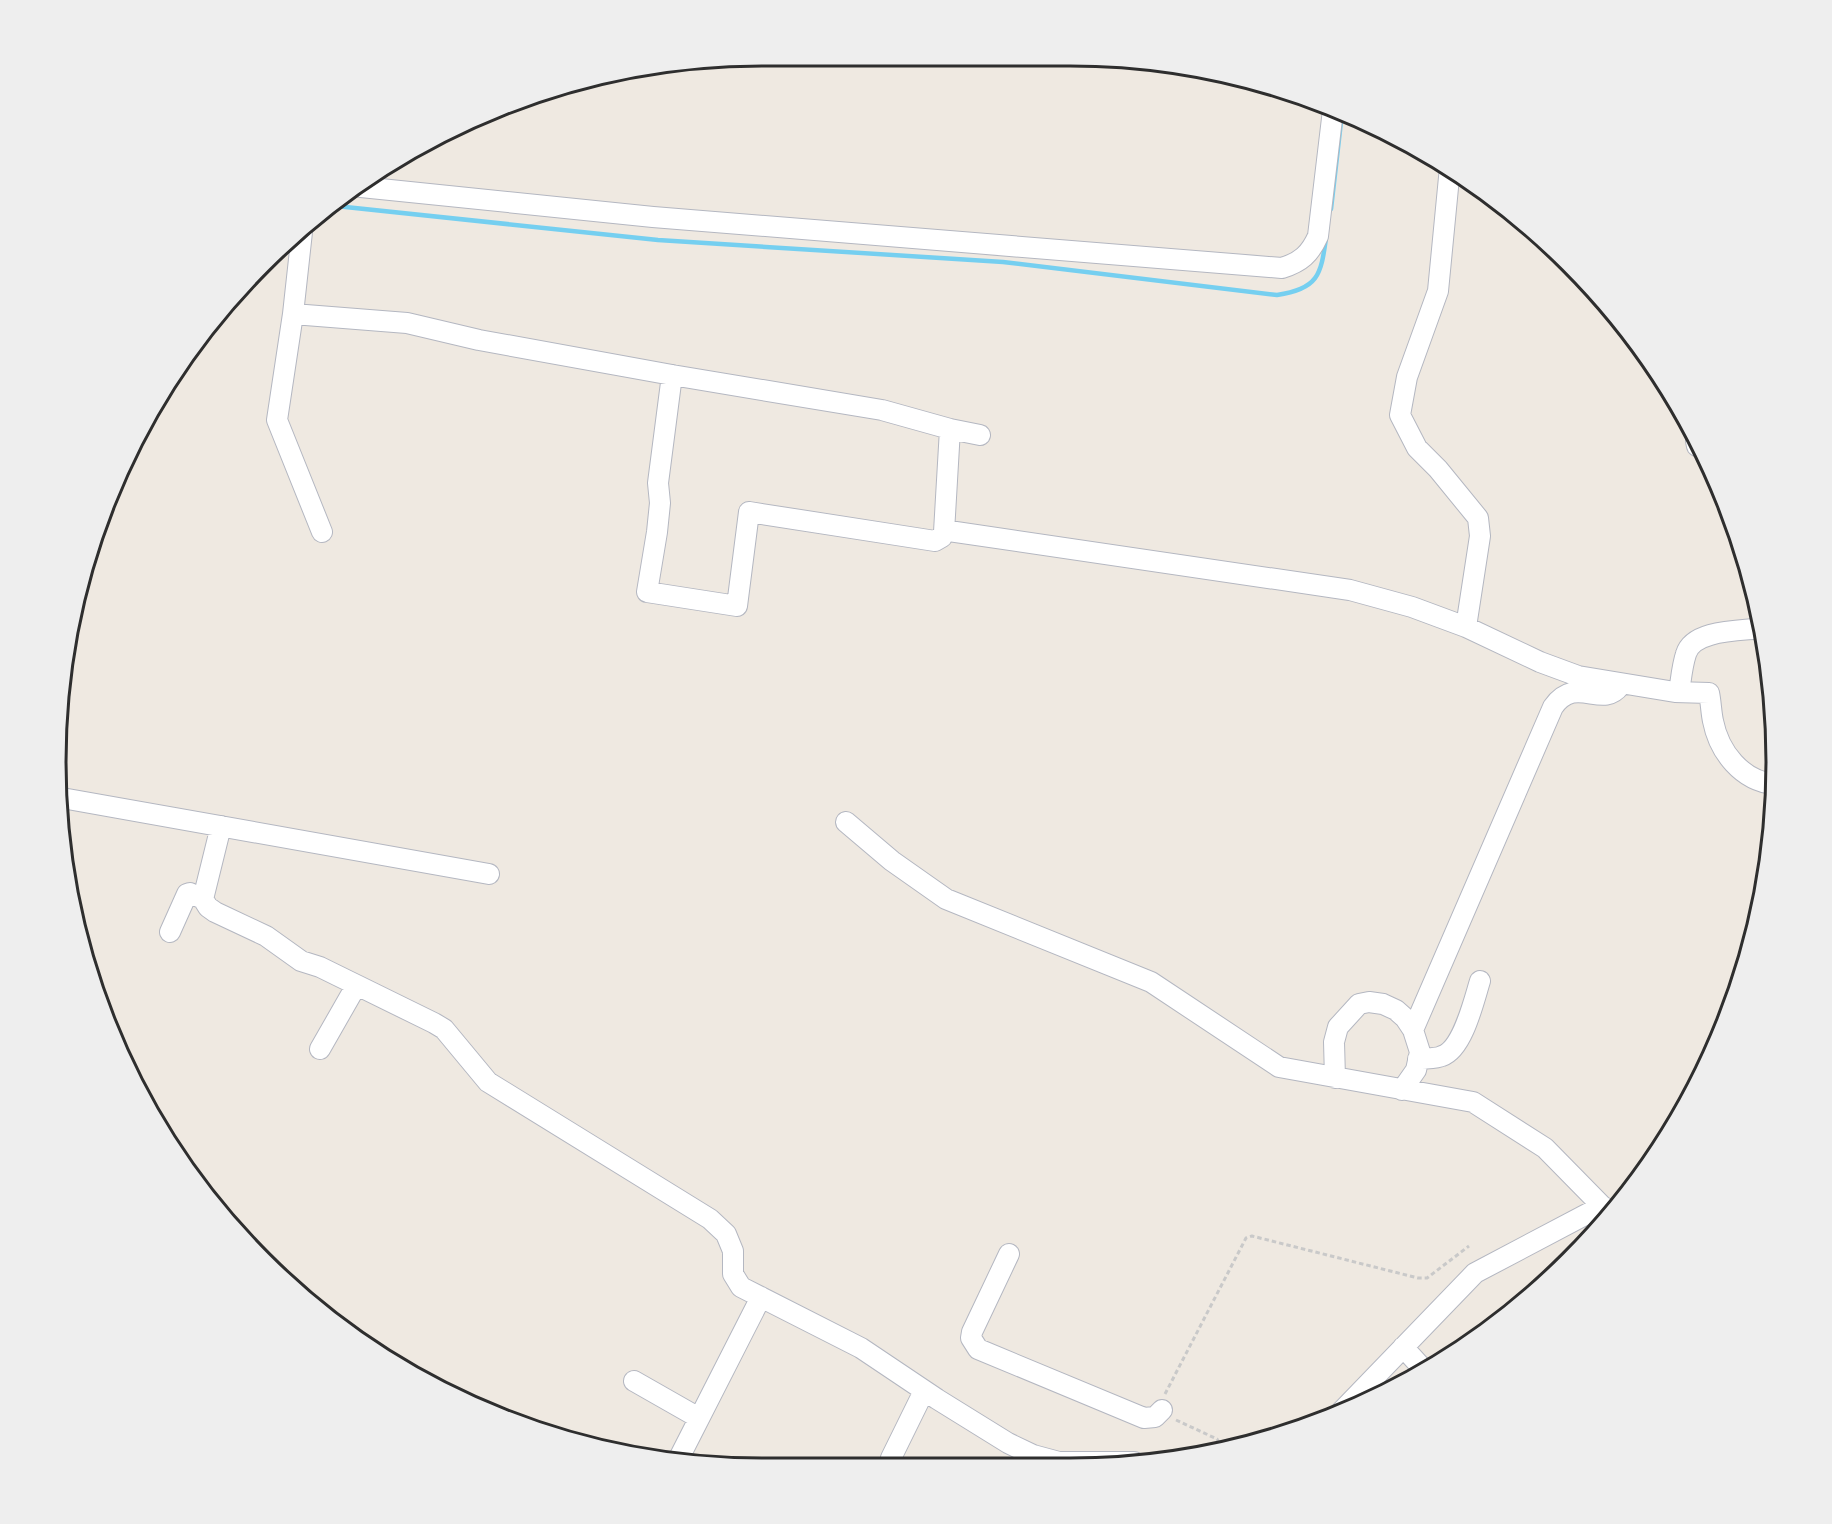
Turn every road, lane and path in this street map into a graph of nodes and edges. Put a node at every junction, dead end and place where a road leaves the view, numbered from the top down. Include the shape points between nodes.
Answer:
1 (1332, 118) edge
2 (1449, 178) edge
3 (368, 188) edge
4 (302, 240) edge
5 (293, 314) junction
6 (672, 375) junction
7 (950, 429) junction
8 (981, 435) dead end
9 (322, 532) dead end
10 (944, 532) junction
11 (1466, 627) junction
12 (1753, 629) edge
13 (1622, 684) junction
14 (1679, 692) junction
15 (1766, 783) edge
16 (67, 799) edge
17 (846, 822) dead end
18 (221, 826) junction
19 (489, 874) dead end
20 (203, 899) junction
21 (170, 932) dead end
22 (1480, 981) dead end
23 (356, 986) junction
24 (1413, 1030) junction
25 (320, 1049) dead end
26 (1418, 1059) junction
27 (1335, 1078) junction
28 (1401, 1090) junction
29 (1605, 1207) edge
30 (1602, 1210) edge
31 (1469, 1246) dead end
32 (1009, 1254) dead end
33 (761, 1297) junction
34 (1403, 1347) junction
35 (1419, 1364) edge
36 (634, 1381) dead end
37 (924, 1390) junction
38 (1356, 1396) edge
39 (1162, 1410) junction
40 (699, 1418) junction
41 (1219, 1442) edge
42 (681, 1453) edge
43 (891, 1458) dead end
44 (1044, 1458) edge

1 - 3 street via 1318,236 1305,257 1282,268 665,218
2 - 11 street via 1438,291 1407,376 1400,415 1417,448 1478,518 1480,536
4 - 5 street
5 - 6 street via 407,324
5 - 9 street via 277,420
6 - 7 street via 882,410
6 - 10 street via 658,483 657,532 647,592 737,606 749,512 935,541
7 - 8 street
7 - 10 street
10 - 11 street via 1350,590
11 - 13 street via 1540,663 1578,676
12 - 14 street via 1709,634 1695,641 1686,652
13 - 14 street
13 - 24 street via 1606,696 1569,692 1553,707
14 - 15 street via 1708,693 1713,724 1732,762 1749,777
16 - 18 street
17 - 27 street via 892,861 946,898 1151,982 1279,1067
18 - 19 street
18 - 20 street
20 - 21 street via 187,894
20 - 23 street via 210,909 266,936 292,956
22 - 26 street via 1455,1045 1444,1056
23 - 25 street
23 - 33 street via 444,1029 488,1082 710,1219 726,1234 733,1251 733,1274 741,1287
24 - 26 street via 1420,1052
24 - 27 street via 1396,1010 1383,1004 1359,1004 1338,1027 1334,1042
26 - 28 street via 1416,1070
27 - 28 street
28 - 29 street via 1473,1102 1545,1148
30 - 34 street via 1476,1273
31 - 39 path via 1427,1278 1418,1278 1252,1236 1246,1238 1164,1397
32 - 39 street via 972,1332 978,1349 1144,1418 1155,1417
33 - 37 street via 861,1348
33 - 40 street
34 - 35 street
34 - 38 street
36 - 40 street
37 - 43 street
37 - 44 street via 1008,1443
39 - 41 path
40 - 42 street

